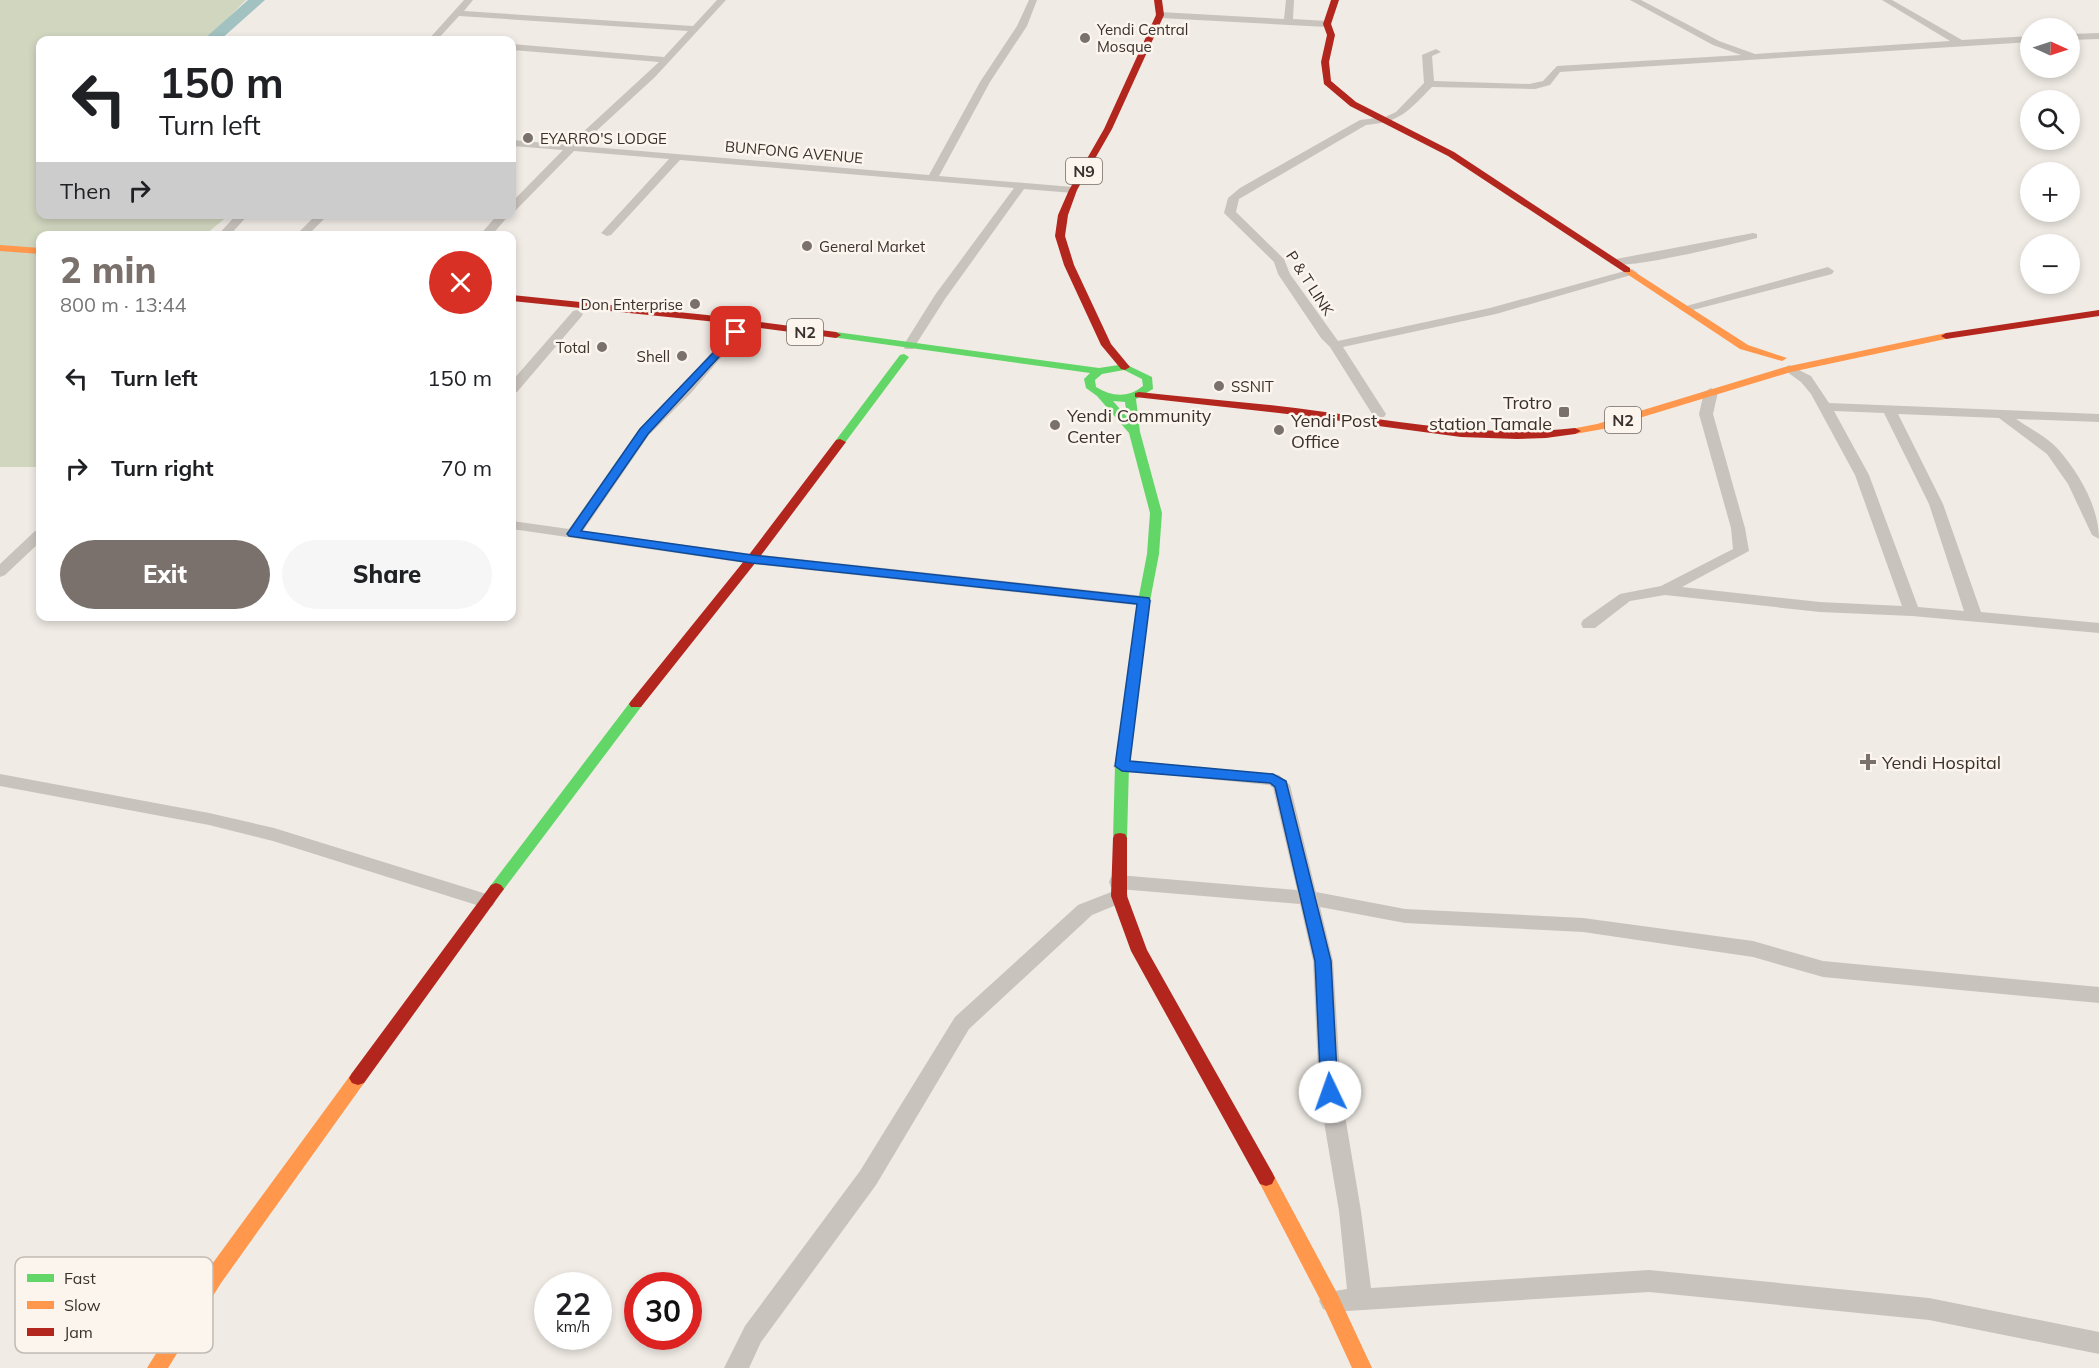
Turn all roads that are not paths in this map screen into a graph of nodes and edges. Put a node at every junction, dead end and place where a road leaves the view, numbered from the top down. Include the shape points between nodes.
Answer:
1 (469, 0) edge
2 (722, 0) edge
3 (1034, 0) edge
4 (1158, 0) edge
5 (1290, 0) edge
6 (1335, 0) edge
7 (1634, 0) edge
8 (1886, 0) edge
9 (458, 12) junction
10 (1160, 15) junction
11 (1288, 21) junction
12 (1327, 24) junction
13 (695, 29) junction
14 (436, 36) edge
15 (2099, 36) edge
16 (2080, 37) edge
17 (2020, 40) edge
18 (1961, 43) junction
19 (516, 47) edge
20 (1436, 52) dead end
21 (1758, 58) junction
22 (667, 60) junction
23 (1429, 84) junction
24 (1387, 120) junction
25 (516, 142) edge
26 (571, 148) junction
27 (678, 156) junction
28 (932, 180) junction
29 (1021, 186) junction
30 (1073, 190) junction
31 (516, 204) edge
32 (238, 219) edge
33 (319, 219) edge
34 (500, 219) edge
35 (224, 231) edge
36 (305, 231) edge
37 (489, 231) edge
38 (607, 233) dead end
39 (1753, 236) dead end
40 (0, 248) edge
41 (36, 251) edge
42 (1616, 262) junction
43 (1828, 271) dead end
44 (1632, 273) junction
45 (516, 298) edge
46 (2099, 303) edge
47 (516, 307) edge
48 (1685, 308) junction
49 (2099, 313) edge
50 (577, 314) junction
51 (736, 332) junction
52 (1107, 345) junction
53 (1335, 345) junction
54 (1744, 347) junction
55 (907, 352) junction
56 (1782, 362) junction
57 (1125, 367) junction
58 (1749, 368) junction
59 (1102, 369) junction
60 (1150, 382) junction
61 (516, 384) edge
62 (1089, 384) junction
63 (1711, 392) junction
64 (1102, 396) junction
65 (1135, 397) junction
66 (1825, 407) junction
67 (1889, 410) junction
68 (1379, 414) junction
69 (2004, 416) junction
70 (2099, 418) edge
71 (1134, 432) junction
72 (516, 526) edge
73 (573, 534) junction
74 (2099, 535) edge
75 (36, 538) edge
76 (752, 559) junction
77 (0, 572) edge
78 (1665, 590) junction
79 (1144, 601) junction
80 (1912, 611) junction
81 (1974, 616) junction
82 (1590, 624) dead end
83 (2099, 628) edge
84 (1122, 766) junction
85 (0, 780) edge
86 (1119, 889) junction
87 (1309, 898) junction
88 (486, 902) junction
89 (2099, 995) edge
90 (213, 1279) edge
91 (1360, 1297) junction
92 (1331, 1301) junction
93 (2099, 1343) edge
94 (166, 1353) edge
95 (157, 1368) edge
96 (736, 1368) edge
97 (1362, 1368) edge

1 - 9 street
2 - 13 street
3 - 28 street
4 - 10 main road
5 - 11 street
6 - 12 main road
7 - 21 street via 1716,43
8 - 18 street
9 - 13 street
9 - 14 street
10 - 11 street
10 - 30 main road, N9 via 1108,129
11 - 12 street
12 - 24 main road via 1331,35 1325,62 1327,82 1353,104
13 - 22 street
15 - 16 street
17 - 18 street
18 - 21 street
19 - 22 street
20 - 23 street via 1427,55
21 - 23 street via 1557,69 1544,86
22 - 26 street
23 - 24 street via 1400,114
24 - 42 main road via 1451,154
24 - 53 street, P & T LINK via 1364,122 1244,190 1234,198 1230,213 1280,261 1284,273
25 - 26 street, BUNFONG AVENUE
26 - 27 street, BUNFONG AVENUE
26 - 31 street
27 - 28 street, BUNFONG AVENUE
27 - 38 street
28 - 29 street, BUNFONG AVENUE
29 - 30 street, BUNFONG AVENUE
29 - 55 street via 939,298
30 - 52 main road, N9 via 1060,236 1069,265
32 - 35 street
33 - 36 street
34 - 37 street
39 - 42 street
40 - 41 main road
42 - 44 main road
43 - 48 street
44 - 48 main road
44 - 53 street via 1501,309
45 - 55 main road, N2 via 706,318
46 - 56 main road, N2 via 1945,324
47 - 50 main road, N2
48 - 54 main road
49 - 56 main road, N2
50 - 51 main road, N2
50 - 61 street
51 - 55 main road, N2
51 - 73 street via 644,432
52 - 57 main road, N9
52 - 59 main road, N9
53 - 68 street, P & T LINK
54 - 56 main road
54 - 58 main road
55 - 59 main road, N2
55 - 62 main road, N2
55 - 76 main road
56 - 58 main road, N2
56 - 63 main road, N2
56 - 66 street via 1806,379
57 - 59 main road
57 - 60 main road via 1142,372
58 - 68 main road, N2 via 1605,416 1542,426 1464,425
59 - 62 main road via 1093,374
60 - 65 main road
60 - 68 main road, N2
62 - 64 main road
63 - 65 main road, N2 via 1599,426 1539,437 1470,436 1348,418
63 - 78 street via 1706,414 1741,551
64 - 65 main road
64 - 71 main road
65 - 71 main road
66 - 67 street
66 - 80 street via 1862,475
67 - 69 street
67 - 81 street via 1936,504
69 - 70 street
69 - 74 street via 2052,451 2075,484
71 - 79 main road via 1156,513
72 - 73 street
73 - 76 street
75 - 77 street
76 - 79 street
76 - 88 main road via 590,762
78 - 80 street via 1820,607
78 - 82 street via 1625,597
79 - 84 main road
80 - 81 street
81 - 83 street
84 - 86 main road
84 - 87 street via 1273,779 1281,785
85 - 88 street via 274,835
86 - 87 street via 1213,888
86 - 92 main road via 1139,951
86 - 96 street via 1084,910 963,1023 868,1178 753,1334
87 - 89 street via 1405,916 1583,925 1753,949 1823,969
87 - 91 street via 1323,961 1330,1092
88 - 90 main road
91 - 92 street
91 - 93 street via 1649,1281 1929,1309
92 - 97 main road
94 - 95 main road

